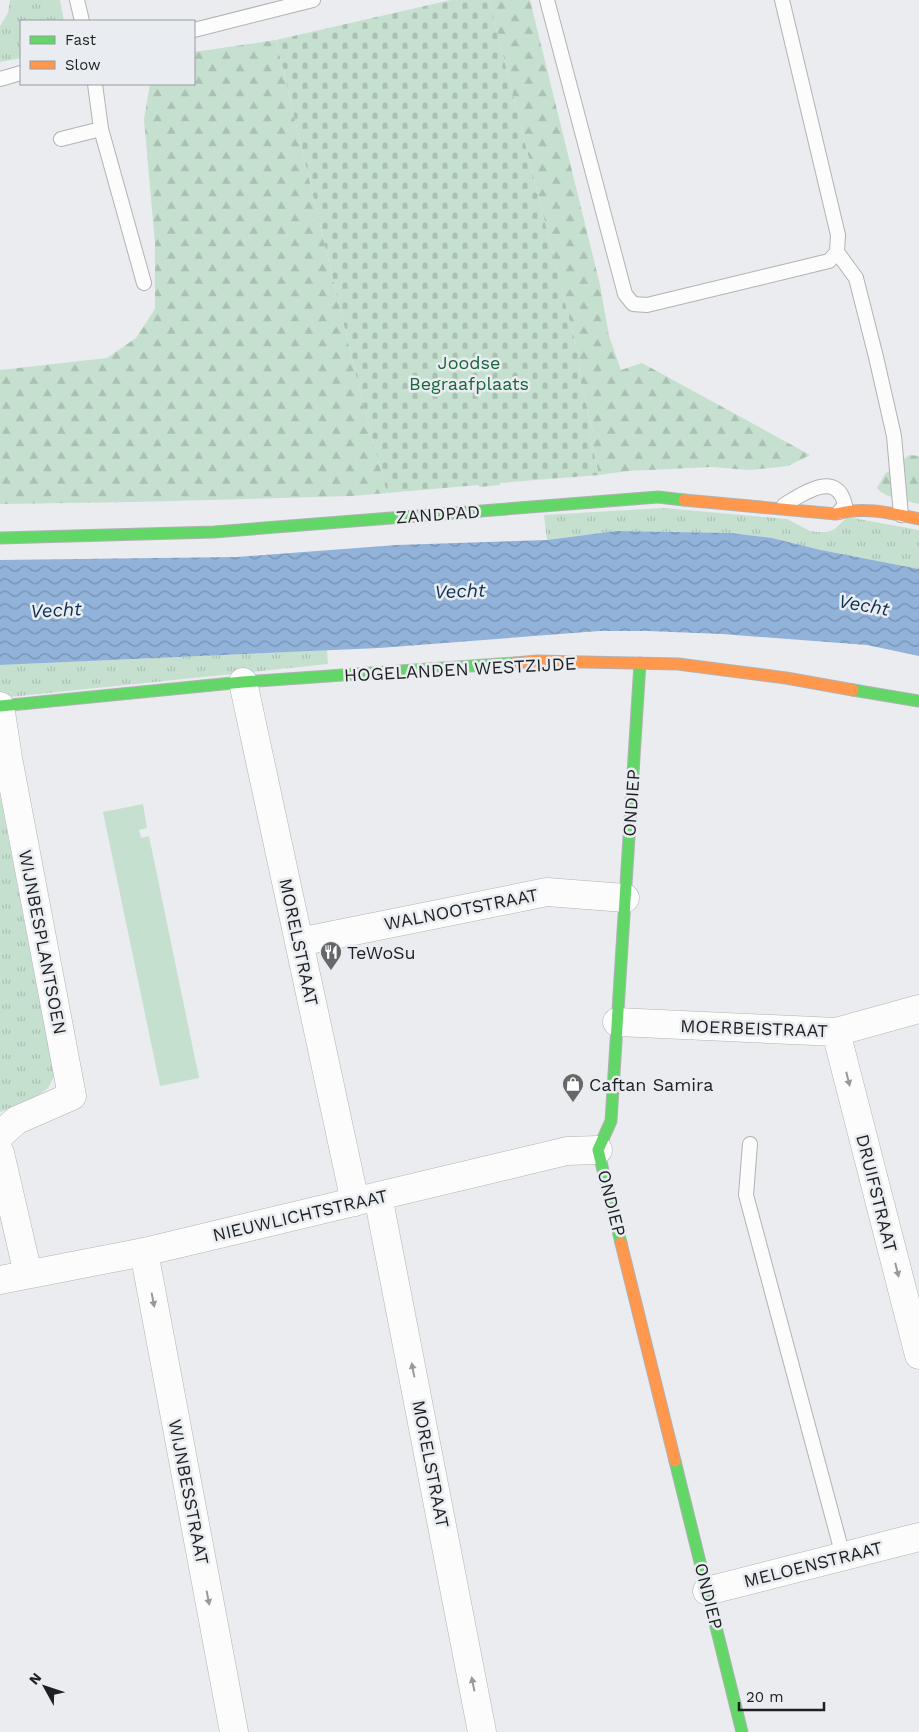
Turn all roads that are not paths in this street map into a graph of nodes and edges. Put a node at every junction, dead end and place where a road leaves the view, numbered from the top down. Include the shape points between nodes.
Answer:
1 (77, 0) edge
2 (313, 0) edge
3 (547, 0) edge
4 (782, 0) edge
5 (82, 20) edge
6 (195, 30) edge
7 (20, 73) edge
8 (0, 79) edge
9 (95, 85) edge
10 (101, 129) junction
11 (62, 140) dead end
12 (837, 252) junction
13 (144, 283) dead end
14 (778, 508) junction
15 (836, 514) junction
16 (902, 515) junction
17 (919, 519) edge
18 (0, 538) edge
19 (640, 663) junction
20 (243, 682) junction
21 (919, 701) edge
22 (0, 706) edge
23 (625, 898) junction
24 (299, 942) junction
25 (919, 1009) edge
26 (617, 1022) junction
27 (836, 1032) junction
28 (0, 1136) edge
29 (750, 1144) dead end
30 (598, 1150) junction
31 (0, 1153) edge
32 (366, 1199) junction
33 (144, 1252) junction
34 (28, 1274) junction
35 (0, 1280) edge
36 (919, 1355) edge
37 (919, 1537) edge
38 (843, 1556) junction
39 (707, 1591) junction
40 (234, 1732) edge
41 (482, 1732) edge
42 (742, 1732) edge

1 - 5 lane
2 - 6 lane
3 - 12 lane via 625,294 633,304 647,305 829,261
4 - 12 lane via 838,235
7 - 8 lane
9 - 10 lane
10 - 11 lane
10 - 13 lane
12 - 16 lane via 856,278 876,356 894,436
14 - 15 street, ZANDPAD
14 - 15 lane via 808,491 828,486 843,496 845,505
14 - 18 street, ZANDPAD via 658,497 214,532
15 - 16 street, ZANDPAD via 873,509
16 - 17 street, ZANDPAD
19 - 20 street, HOGELANDEN WESTZIJDE via 537,661
19 - 21 street, HOGELANDEN WESTZIJDE via 678,664 786,678
19 - 23 street, ONDIEP
20 - 22 street, HOGELANDEN WESTZIJDE
20 - 24 street, MORELSTRAAT
22 - 28 street, WIJNBESPLANTSOEN via 72,1096 17,1120
23 - 24 street, WALNOOTSTRAAT via 547,892
23 - 26 street, ONDIEP
24 - 32 street, MORELSTRAAT
25 - 27 street, MOERBEISTRAAT
26 - 27 street, MOERBEISTRAAT
26 - 30 street, ONDIEP via 611,1121
27 -> 36 street, DRUIFSTRAAT
29 - 38 lane via 746,1195
30 - 32 street, NIEUWLICHTSTRAAT via 567,1150
30 - 39 street, ONDIEP
31 - 34 street
32 - 33 street, NIEUWLICHTSTRAAT
41 -> 32 street, MORELSTRAAT
33 - 34 street, NIEUWLICHTSTRAAT
33 -> 40 street, WIJNBESSTRAAT
34 - 35 street, NIEUWLICHTSTRAAT
37 - 38 street, MELOENSTRAAT
38 - 39 street, MELOENSTRAAT
39 - 42 street, ONDIEP

